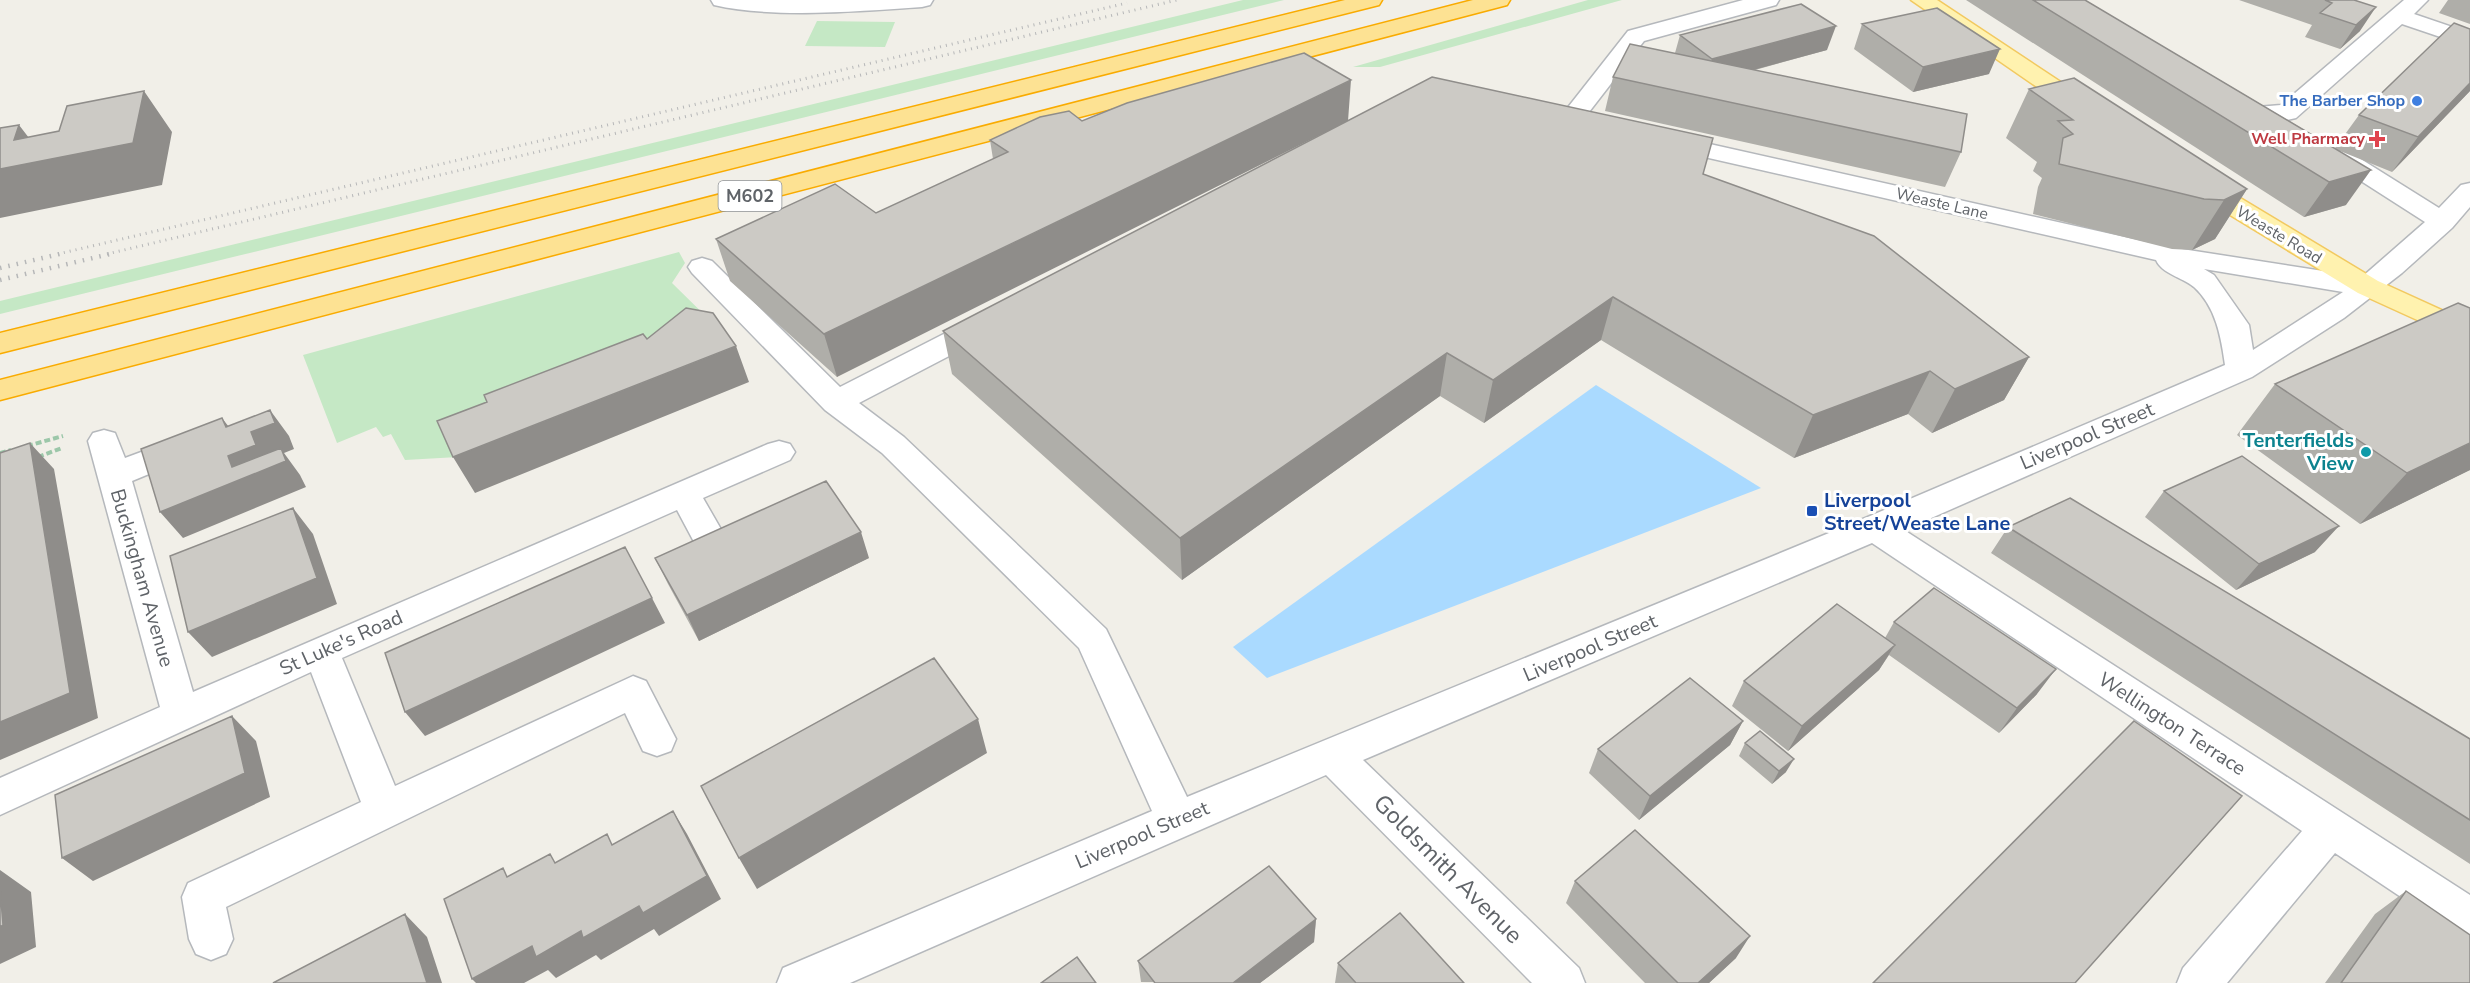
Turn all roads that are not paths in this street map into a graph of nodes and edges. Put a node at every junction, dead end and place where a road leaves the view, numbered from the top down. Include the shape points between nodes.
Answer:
1 (722, 0) edge
2 (922, 0) edge
3 (1371, 0) edge
4 (1499, 0) edge
5 (1768, 0) edge
6 (1922, 0) edge
7 (2418, 0) edge
8 (871, 2) edge
9 (2399, 16) junction
10 (2470, 40) edge
11 (2100, 119) edge
12 (1570, 120) edge
13 (1640, 135) edge
14 (2180, 172) edge
15 (2470, 191) edge
16 (2443, 222) junction
17 (2151, 251) junction
18 (702, 267) dead end
19 (2368, 287) junction
20 (1004, 315) edge
21 (2470, 334) edge
22 (0, 343) edge
23 (2241, 370) junction
24 (0, 390) edge
25 (836, 402) junction
26 (104, 441) dead end
27 (180, 449) edge
28 (779, 452) dead end
29 (114, 475) junction
30 (684, 494) junction
31 (1875, 528) junction
32 (705, 531) dead end
33 (321, 651) junction
34 (181, 714) junction
35 (657, 739) dead end
36 (1333, 756) junction
37 (0, 797) edge
38 (384, 810) junction
39 (1176, 820) junction
40 (2330, 828) junction
41 (2470, 919) edge
42 (211, 939) dead end
43 (810, 981) edge
44 (1563, 983) edge
45 (2199, 983) edge

1 - 8 street via 742,5
2 - 8 street
3 - 22 highway, M602
4 - 24 highway, M602
5 - 12 street via 1636,36
6 - 11 main road
7 - 9 street
9 - 10 street
9 - 16 street via 2287,112 2256,106
13 - 17 street, Weaste Lane
14 - 19 main road, Weaste Road
15 - 16 street, Liverpool Street
16 - 19 street, Liverpool Street
17 - 19 street, Weaste Lane
17 - 23 street via 2204,281 2235,325
18 - 25 street
19 - 21 main road, Weaste Lane
19 - 23 street, Liverpool Street via 2283,347
20 - 25 street
23 - 31 street, Liverpool Street
25 - 39 street via 893,445 1093,639
26 - 29 street, Buckingham Avenue
27 - 29 street
28 - 30 street, St Luke's Road
29 - 34 street, Buckingham Avenue
30 - 32 street
30 - 33 street, St Luke's Road
31 - 36 street, Liverpool Street
31 - 40 street, Wellington Terrace
33 - 34 street, St Luke's Road
33 - 38 street
34 - 37 street, St Luke's Road
35 - 38 street via 633,692
36 - 39 street, Liverpool Street
36 - 44 street, Goldsmith Avenue
38 - 42 street via 203,897
39 - 43 street, Liverpool Street
40 - 41 street, Wellington Terrace
40 - 45 street

